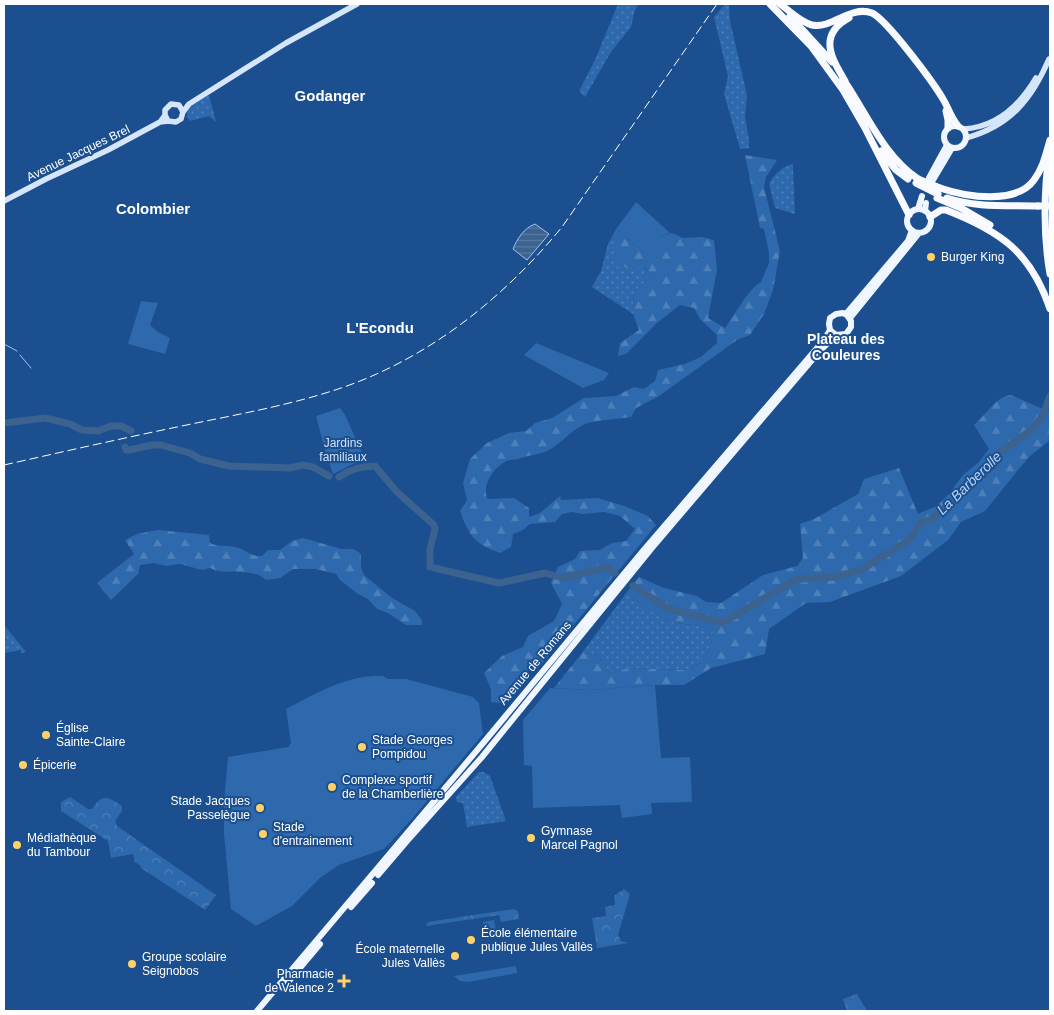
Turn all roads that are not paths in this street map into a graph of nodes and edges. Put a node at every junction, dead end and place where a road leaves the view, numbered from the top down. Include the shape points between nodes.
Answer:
1 (357, 4) edge
2 (770, 4) edge
3 (779, 4) edge
4 (1049, 58) edge
5 (845, 81) junction
6 (188, 104) junction
7 (179, 105) junction
8 (184, 112) junction
9 (167, 118) junction
10 (866, 128) junction
11 (948, 128) junction
12 (961, 128) junction
13 (966, 138) junction
14 (1050, 140) edge
15 (952, 147) junction
16 (1050, 148) edge
17 (931, 179) dead end
18 (916, 183) junction
19 (938, 193) junction
20 (922, 196) dead end
21 (4, 201) edge
22 (926, 202) dead end
23 (1050, 204) edge
24 (921, 210) junction
25 (909, 215) junction
26 (930, 217) junction
27 (912, 230) junction
28 (919, 233) junction
29 (1027, 262) junction
30 (1050, 274) edge
31 (1050, 309) edge
32 (848, 316) junction
33 (830, 330) junction
34 (836, 335) junction
35 (749, 431) junction
36 (743, 438) junction
37 (257, 1011) edge
38 (263, 1011) edge

1 - 6 main road via 286,43
2 - 10 highway via 825,64
3 - 5 highway
3 - 12 highway via 814,25 829,23 855,12 879,17 938,92
4 - 12 main road via 1015,106 985,125
4 - 13 main road via 1033,91 1018,109 991,129
5 - 11 highway via 831,56 832,35 839,25 853,17 875,19 888,31 943,105
5 - 18 highway via 893,157
6 - 7 main road
6 - 8 main road
7 - 8 main road
7 - 9 main road via 169,105 165,110
8 - 9 main road via 179,121
9 - 21 main road, Avenue Jacques Brel
10 - 18 highway via 896,170
10 - 25 highway
11 - 12 main road
11 - 15 main road via 944,135
12 - 13 main road
13 - 15 main road via 963,145
14 - 19 highway via 1041,168 1029,185 1018,192 1003,196
15 - 17 main road
16 - 30 highway via 1045,220
18 - 19 highway, bridge
19 - 23 highway, bridge via 971,200
19 - 29 highway via 993,227 1014,244
20 - 24 main road
22 - 24 main road
24 - 25 main road
24 - 26 main road
25 - 27 main road via 908,223
26 - 28 main road via 929,227
26 - 29 highway via 943,210 986,227
27 - 28 main road
27 - 32 main road, Avenue de Romans via 908,240
28 - 32 main road, Avenue de Romans
29 - 31 highway via 1044,289
32 - 33 main road, Avenue de Romans via 838,313 832,316
32 - 34 main road, Avenue de Romans via 852,327 843,335
33 - 34 main road
33 - 35 main road, Avenue de Romans
34 - 35 main road, Avenue de Romans
35 - 36 main road, Avenue de Romans
36 - 37 main road, Avenue de Romans via 643,551
36 - 38 main road, Avenue de Romans via 482,757

